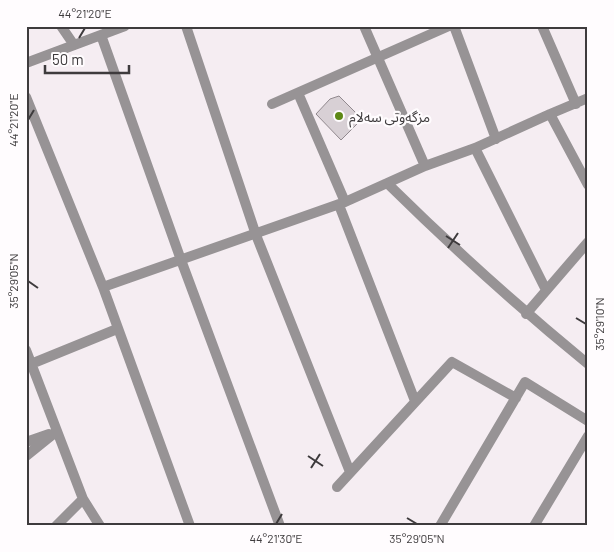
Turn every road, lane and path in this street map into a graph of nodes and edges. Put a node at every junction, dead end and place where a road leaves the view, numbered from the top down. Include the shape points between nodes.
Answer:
1 (61, 26) edge
2 (125, 26) edge
3 (364, 26) edge
4 (449, 26) edge
5 (454, 26) edge
6 (542, 26) edge
7 (189, 27) edge
8 (101, 35) junction
9 (74, 46) junction
10 (377, 57) junction
11 (26, 63) edge
12 (298, 93) junction
13 (26, 97) edge
14 (588, 98) edge
15 (272, 104) dead end
16 (576, 104) junction
17 (550, 114) junction
18 (496, 139) junction
19 (475, 148) junction
20 (425, 166) junction
21 (387, 183) junction
22 (588, 185) edge
23 (342, 204) junction
24 (256, 235) junction
25 (588, 242) edge
26 (181, 260) junction
27 (103, 287) junction
28 (546, 290) junction
29 (526, 314) junction
30 (117, 329) junction
31 (26, 350) edge
32 (31, 364) junction
33 (588, 364) edge
34 (516, 398) junction
35 (415, 401) junction
36 (588, 422) edge
37 (57, 431) junction
38 (588, 436) edge
39 (26, 442) edge
40 (26, 456) edge
41 (350, 472) junction
42 (337, 487) dead end
43 (83, 499) junction
44 (56, 526) edge
45 (100, 526) edge
46 (190, 526) edge
47 (280, 526) edge
48 (440, 526) edge
49 (534, 526) edge

1 - 9 street
2 - 8 street
3 - 10 street
4 - 10 street
5 - 18 street
6 - 16 street
7 - 24 street
8 - 9 street
8 - 26 street
9 - 11 street
10 - 12 street
10 - 20 street
12 - 15 street
12 - 23 street
13 - 27 street
14 - 16 street
16 - 17 street
17 - 18 street
17 - 22 street
18 - 19 street
19 - 20 street
19 - 28 street
20 - 21 street
21 - 23 street
21 - 29 street via 447,243
23 - 24 street
23 - 35 street
24 - 26 street
24 - 41 street
25 - 28 street
26 - 27 street
26 - 47 street
27 - 30 street
28 - 29 street
29 - 33 street
30 - 32 street
30 - 46 street
31 - 32 street
32 - 37 street
34 - 35 street via 452,362
34 - 36 street via 525,382
34 - 48 street
35 - 41 street
37 - 39 street
37 - 40 street
37 - 43 street
38 - 49 street
41 - 42 street
43 - 44 street
43 - 45 street

